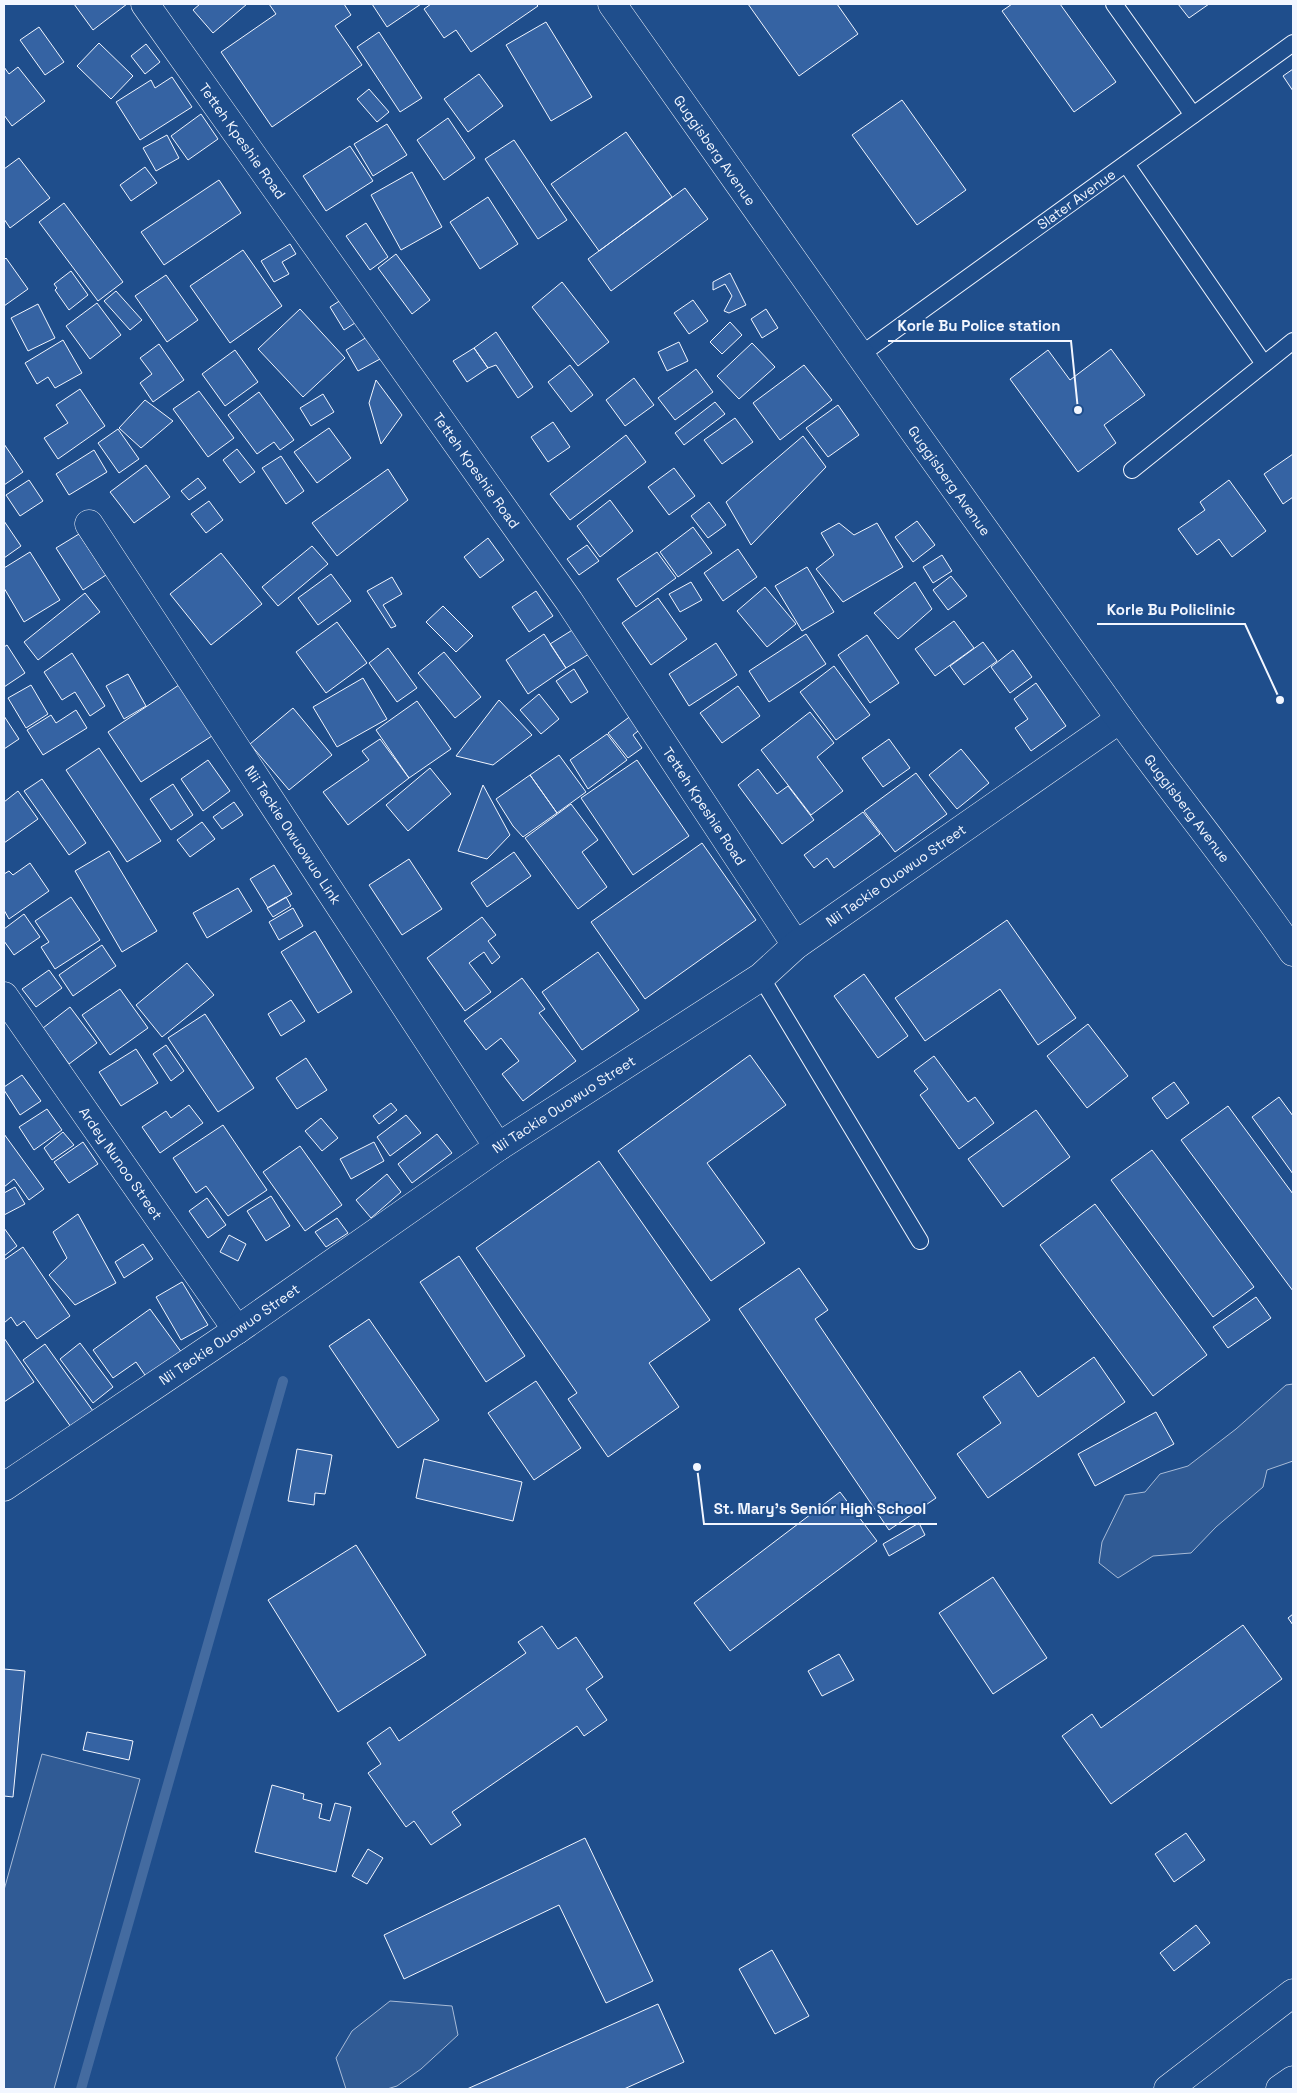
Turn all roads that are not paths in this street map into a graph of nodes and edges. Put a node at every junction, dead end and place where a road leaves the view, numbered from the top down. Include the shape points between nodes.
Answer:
1 (145, 4) edge
2 (612, 4) edge
3 (1114, 4) edge
4 (1293, 43) edge
5 (1193, 116) junction
6 (1126, 164) junction
7 (1293, 341) edge
8 (859, 356) junction
9 (1264, 364) junction
10 (1132, 470) dead end
11 (89, 524) dead end
12 (1120, 719) junction
13 (796, 945) junction
14 (1293, 952) edge
15 (760, 977) junction
16 (4, 996) edge
17 (498, 1148) junction
18 (920, 1241) dead end
19 (236, 1330) junction
20 (4, 1487) edge
21 (1293, 1993) edge
22 (1293, 2080) edge
23 (1168, 2089) edge
24 (1280, 2089) edge

1 - 13 street, Tetteh Kpeshie Road via 569,600
2 - 8 street, Guggisberg Avenue
3 - 5 lane
4 - 5 lane, Slater Avenue
5 - 6 lane, Slater Avenue
6 - 8 lane, Slater Avenue
6 - 9 lane
7 - 9 lane
8 - 12 street, Guggisberg Avenue
9 - 10 lane
11 - 17 street, Nii Tackie Owuowuo Link
12 - 13 street, Nii Tackie Ouowuo Street
12 - 14 street, Guggisberg Avenue
13 - 15 street, Nii Tackie Ouowuo Street
15 - 17 street, Nii Tackie Ouowuo Street
15 - 18 lane
16 - 19 street, Ardey Nunoo Street
17 - 19 street, Nii Tackie Ouowuo Street
19 - 20 street, Nii Tackie Ouowuo Street
21 - 23 street
22 - 24 street

